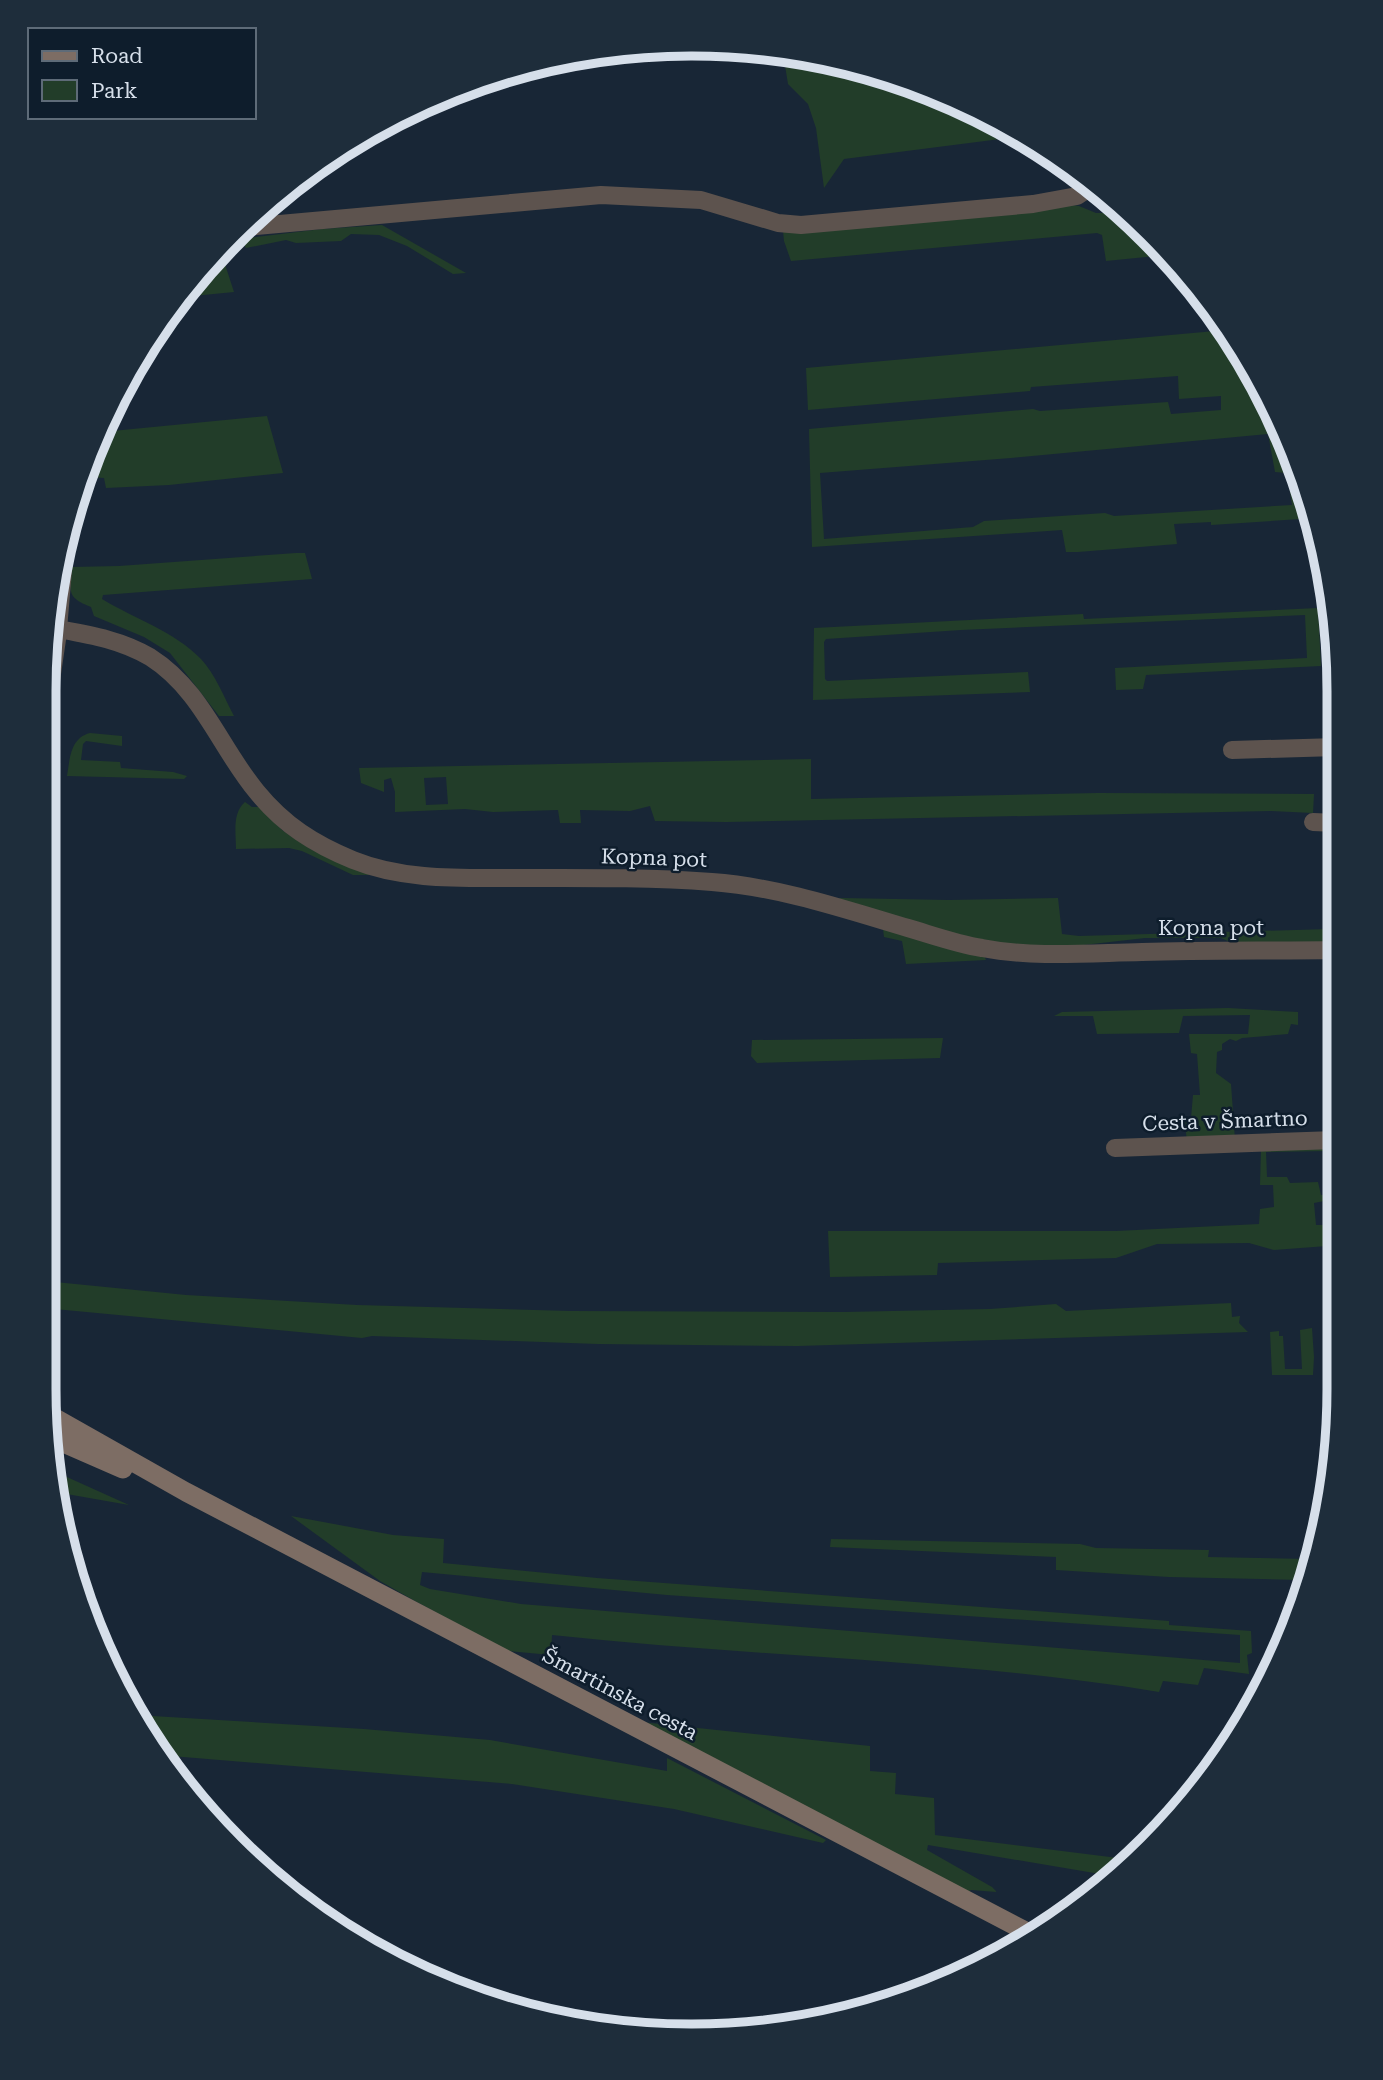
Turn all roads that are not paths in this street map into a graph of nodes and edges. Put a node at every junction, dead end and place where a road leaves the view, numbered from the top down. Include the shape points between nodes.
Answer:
1 (1084, 192) edge
2 (260, 226) edge
3 (59, 629) edge
4 (1327, 747) edge
5 (1232, 750) dead end
6 (1313, 822) dead end
7 (1327, 823) edge
8 (1327, 950) edge
9 (1327, 1140) edge
10 (1115, 1148) dead end
11 (57, 1419) edge
12 (58, 1441) edge
13 (186, 1492) junction
14 (1024, 1930) edge

1 - 2 street via 1033,204 801,225 701,200 601,195
3 - 8 street, Kopna pot via 108,638 153,659 191,694 252,785 277,813 314,843 394,872 444,877 663,879 750,886 979,948 1024,953
4 - 5 street
6 - 7 street
9 - 10 street, Cesta v Šmartno
11 - 13 main road, Šmartinska cesta
12 - 13 main road, Šmartinska cesta
13 - 14 main road, Šmartinska cesta

